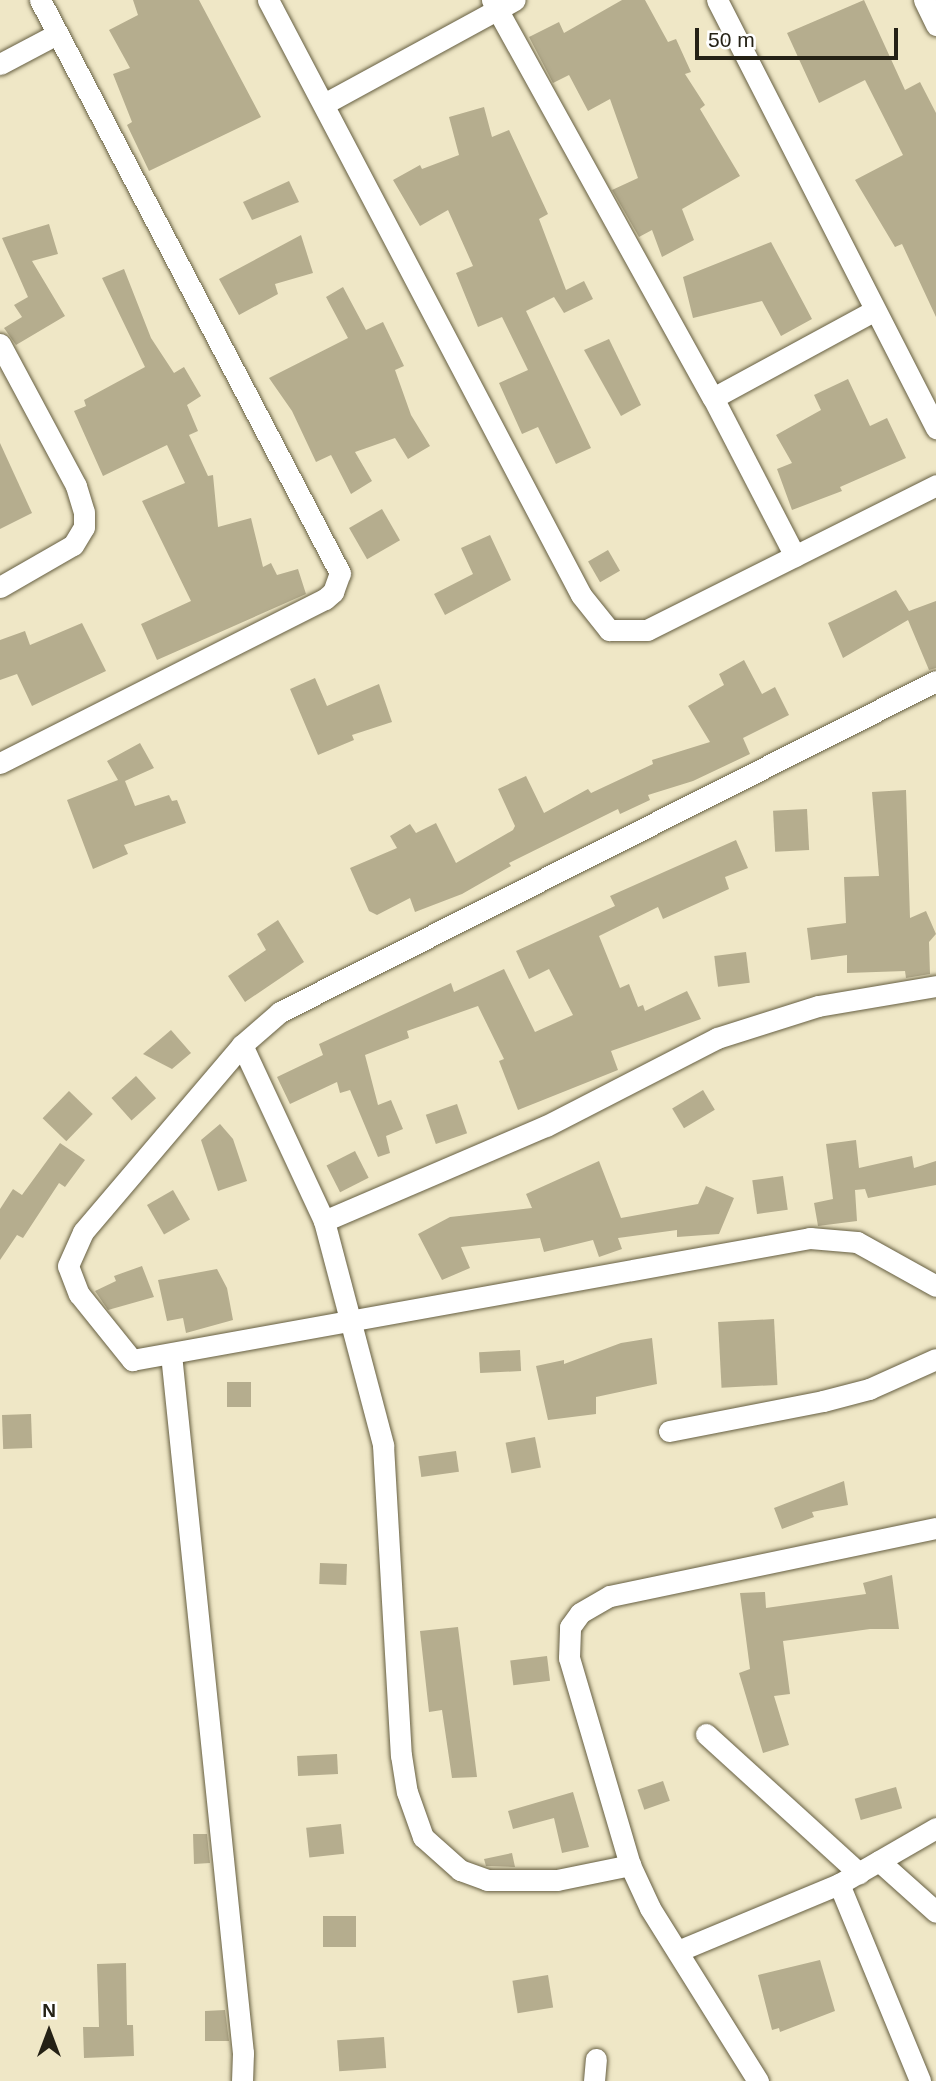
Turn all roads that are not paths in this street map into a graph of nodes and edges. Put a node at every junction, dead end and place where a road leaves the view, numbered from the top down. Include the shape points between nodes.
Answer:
1 (40, 0) edge
2 (268, 0) edge
3 (717, 0) edge
4 (923, 0) edge
5 (501, 3) edge
6 (936, 24) edge
7 (57, 34) junction
8 (0, 64) edge
9 (324, 104) junction
10 (875, 310) junction
11 (0, 344) edge
12 (713, 398) junction
13 (936, 428) edge
14 (936, 485) edge
15 (795, 556) junction
16 (0, 587) edge
17 (935, 687) edge
18 (0, 763) edge
19 (936, 986) edge
20 (242, 1045) junction
21 (324, 1221) junction
22 (936, 1286) edge
23 (354, 1321) junction
24 (171, 1354) junction
25 (936, 1359) edge
26 (669, 1431) dead end
27 (936, 1528) edge
28 (706, 1734) dead end
29 (936, 1828) edge
30 (879, 1861) junction
31 (630, 1865) junction
32 (859, 1873) junction
33 (839, 1884) junction
34 (936, 1912) edge
35 (678, 1951) junction
36 (596, 2059) dead end
37 (242, 2081) edge
38 (594, 2081) edge
39 (758, 2081) edge
40 (920, 2081) edge

1 - 7 street
2 - 9 street
3 - 10 street
4 - 6 street
5 - 9 street
5 - 12 street
7 - 8 street
7 - 18 street via 340,573 325,599
9 - 15 street via 598,622 620,633 647,630
10 - 12 street
10 - 13 street
11 - 16 street via 76,486 84,527 73,545
12 - 15 street
14 - 15 street
17 - 20 street via 303,997
19 - 21 street via 818,1006 717,1038 546,1126
20 - 21 street
20 - 24 street via 83,1232 69,1257 73,1286 132,1360
21 - 23 street
22 - 23 street via 857,1242 830,1236
23 - 24 street
23 - 31 street via 384,1455 401,1755 407,1792 423,1837 460,1870 487,1880 557,1880
24 - 37 street via 243,2053
25 - 26 street via 869,1389
27 - 31 street via 610,1596 580,1613 570,1627 569,1658
28 - 32 street
29 - 30 street
30 - 32 street
30 - 34 street
31 - 35 street
32 - 33 street
33 - 35 street
33 - 40 street
35 - 39 street
36 - 38 street

